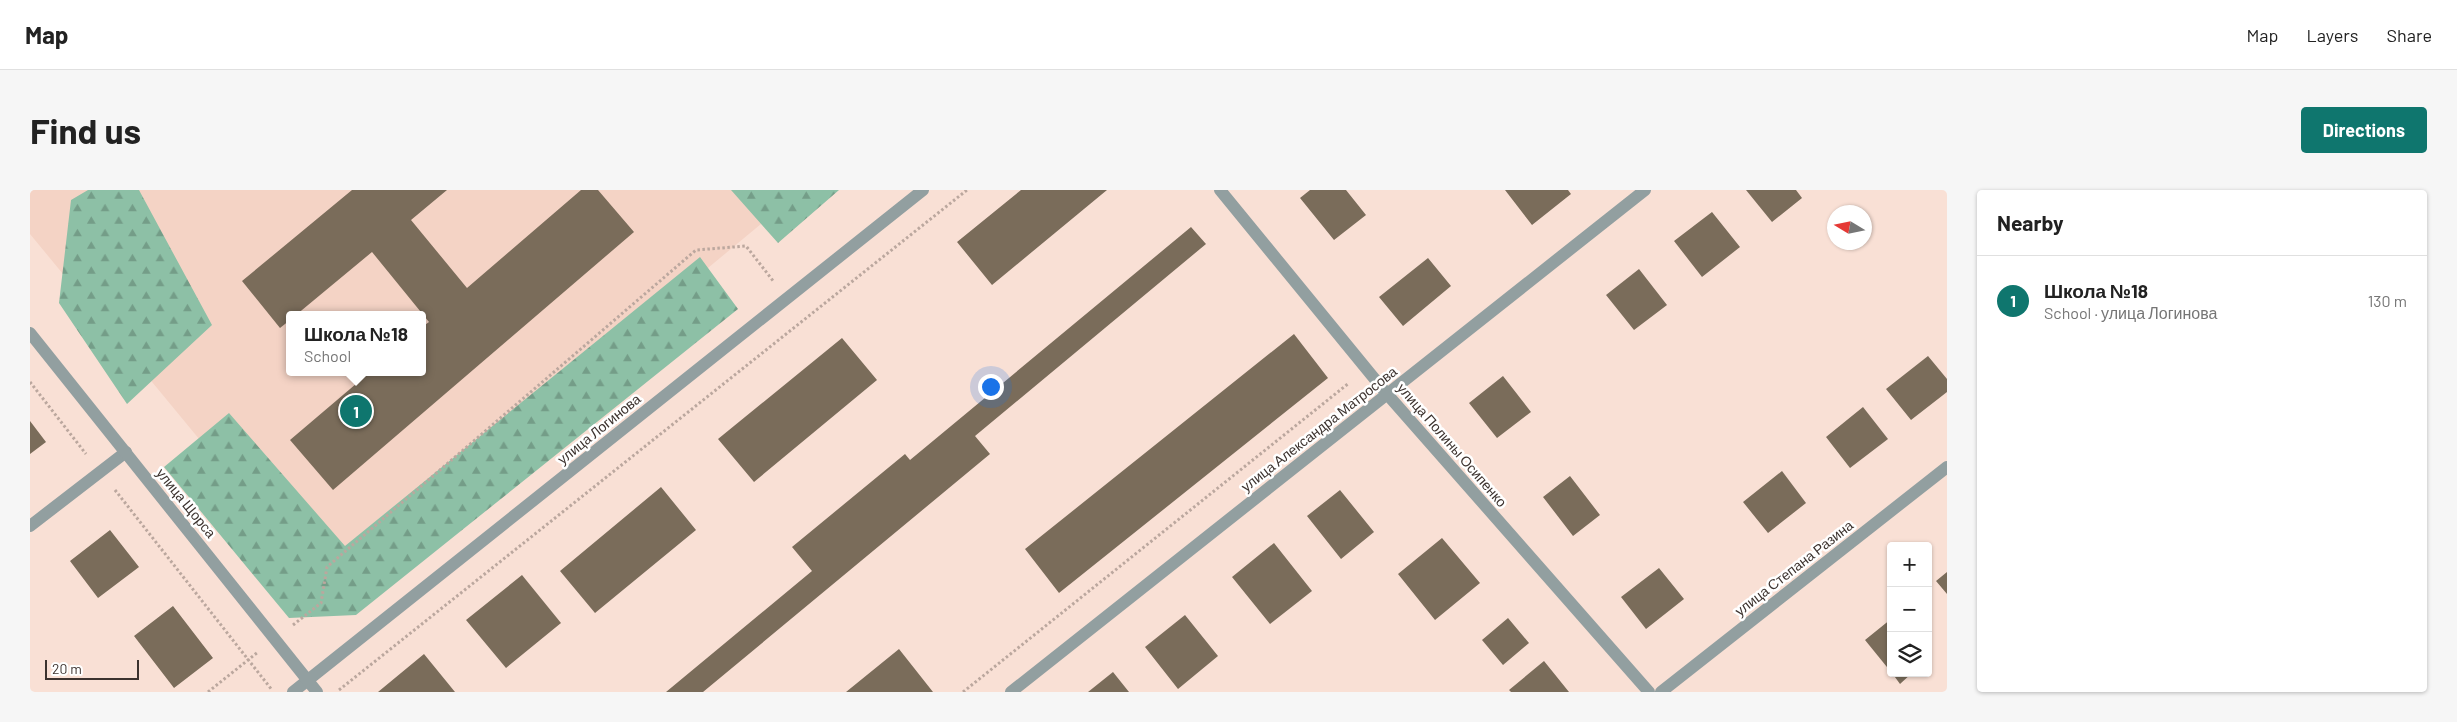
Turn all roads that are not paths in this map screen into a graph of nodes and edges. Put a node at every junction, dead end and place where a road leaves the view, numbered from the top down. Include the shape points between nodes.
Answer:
1 (923, 190) edge
2 (1220, 190) edge
3 (1646, 190) edge
4 (30, 333) edge
5 (1387, 394) junction
6 (126, 452) junction
7 (1947, 467) edge
8 (30, 526) edge
9 (308, 680) junction
10 (293, 692) edge
11 (317, 692) edge
12 (1011, 692) edge
13 (1649, 692) edge
14 (1660, 692) edge

1 - 9 street, улица Логинова
2 - 5 street, улица Полины Осипенко
3 - 5 street, улица Александра Матросова
4 - 6 street, улица Щорса
5 - 12 street, улица Александра Матросова
5 - 13 street, улица Полины Осипенко
6 - 8 street
6 - 9 street, улица Щорса
7 - 14 street, улица Степана Разина
9 - 10 street, улица Логинова
9 - 11 street, улица Щорса

